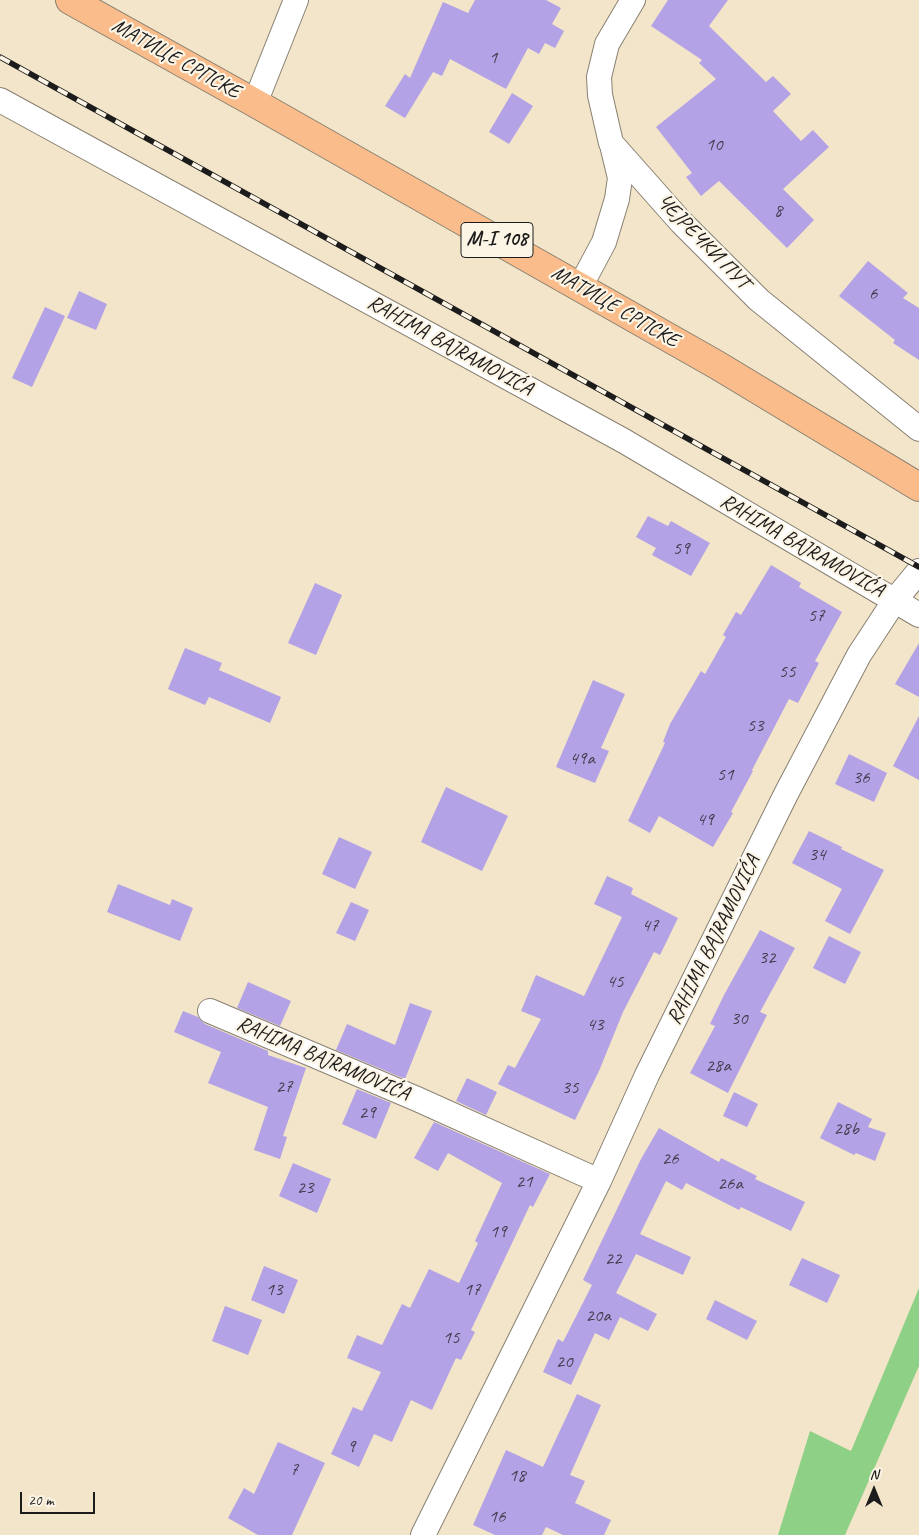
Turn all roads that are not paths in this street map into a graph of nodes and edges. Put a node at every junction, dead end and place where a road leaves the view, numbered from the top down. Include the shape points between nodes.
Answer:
1 (70, 0) edge
2 (296, 0) edge
3 (633, 0) edge
4 (0, 100) edge
5 (255, 103) junction
6 (611, 143) junction
7 (580, 287) junction
8 (919, 429) edge
9 (919, 488) edge
10 (919, 570) edge
11 (896, 600) junction
12 (919, 615) edge
13 (210, 1012) dead end
14 (600, 1181) junction
15 (423, 1535) edge

1 - 5 main road, МАТИЦЕ СРПСКЕ / M-I 108
2 - 5 street, МАТИЦЕ СРПСКЕ
3 - 6 street, ЧЕЈРЕЧКИ ПУТ via 608,44 600,77 600,95
4 - 11 street, RAHIMA BAJRAMOVIĆA via 624,441
5 - 7 main road, МАТИЦЕ СРПСКЕ / M-I 108
6 - 7 street via 620,178 617,199 604,242
6 - 8 street, ЧЕЈРЕЧКИ ПУТ via 681,222 759,300
7 - 9 main road, МАТИЦЕ СРПСКЕ / M-I 108 via 717,365
10 - 11 street, RAHIMA BAJRAMOVIĆA
11 - 12 street, RAHIMA BAJRAMOVIĆA
11 - 14 street, RAHIMA BAJRAMOVIĆA via 859,655 786,794 647,1075
13 - 14 street, RAHIMA BAJRAMOVIĆA
14 - 15 street, RAHIMA BAJRAMOVIĆA

